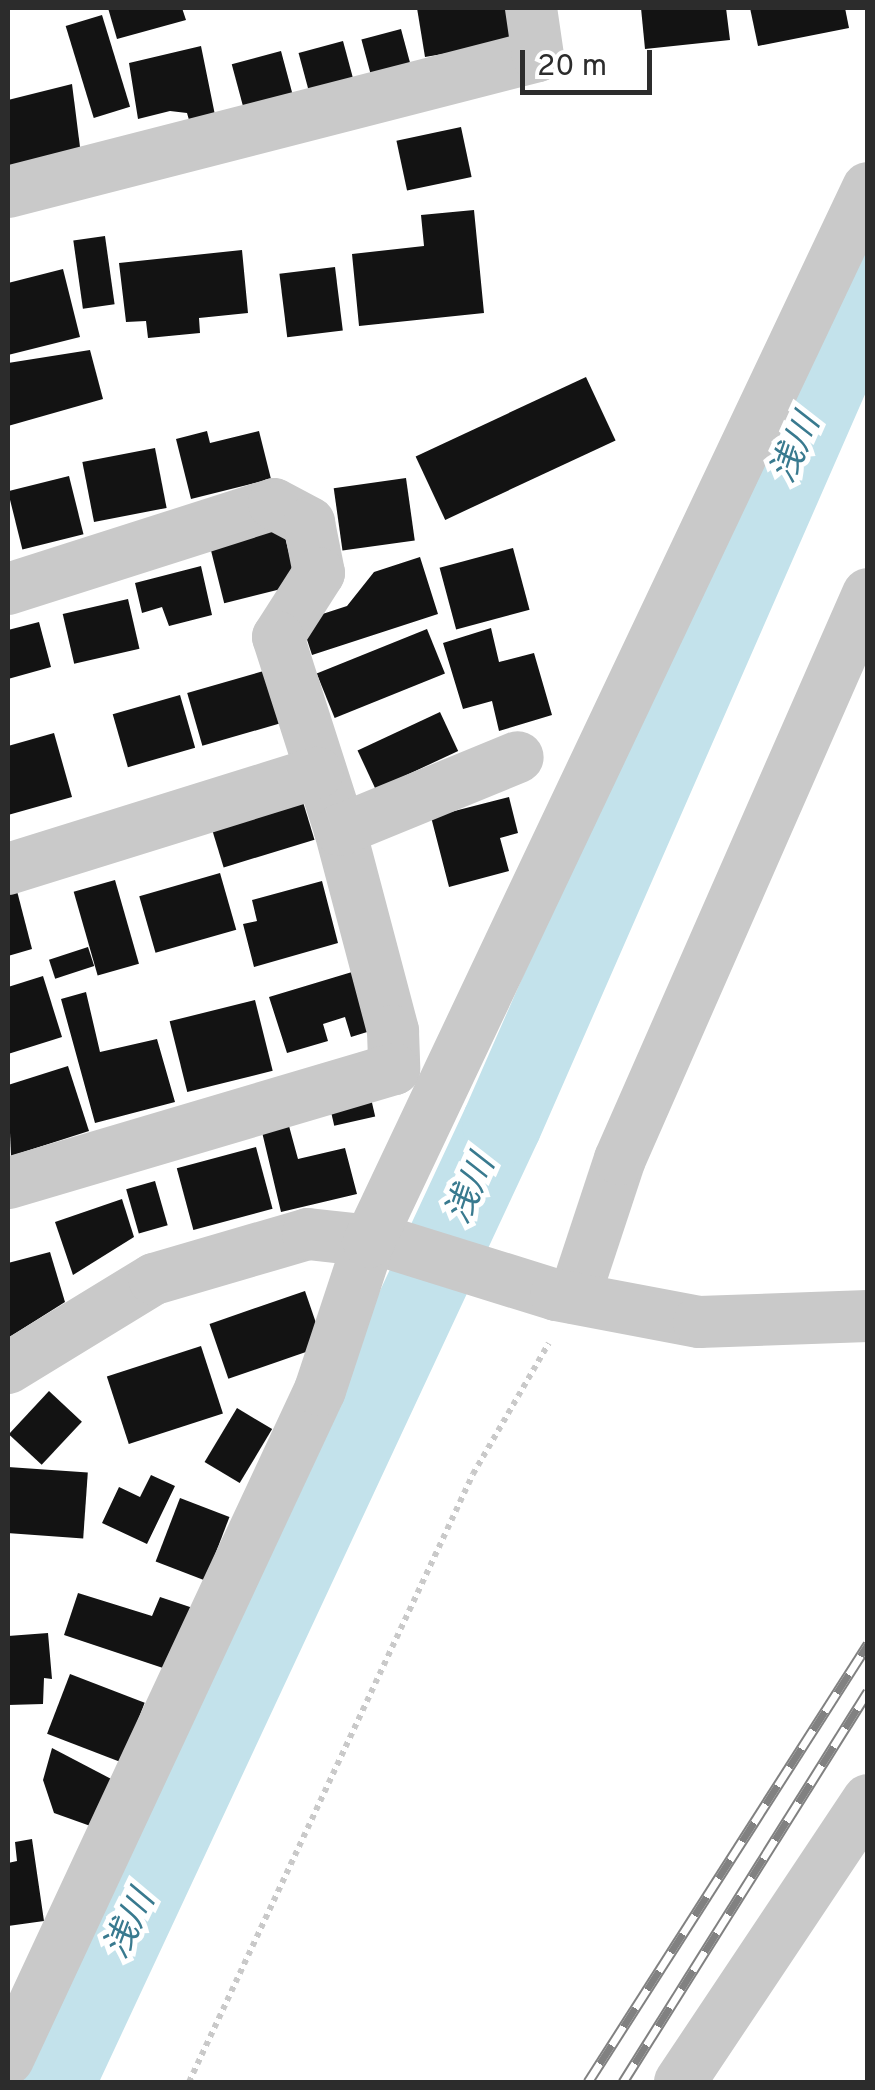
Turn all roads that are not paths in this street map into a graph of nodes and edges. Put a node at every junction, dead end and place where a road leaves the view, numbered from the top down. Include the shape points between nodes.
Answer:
1 (531, 8) edge
2 (868, 188) edge
3 (8, 192) edge
4 (8, 589) edge
5 (868, 594) edge
6 (518, 757) dead end
7 (317, 773) junction
8 (340, 830) junction
9 (8, 869) edge
10 (8, 1183) edge
11 (379, 1242) junction
12 (566, 1297) junction
13 (868, 1316) edge
14 (8, 1368) edge
15 (868, 1800) edge
16 (8, 2059) edge
17 (680, 2082) edge

1 - 3 street via 538,56
2 - 11 street
4 - 7 street via 274,504 309,522 319,572 278,637
5 - 12 street
6 - 8 street
7 - 8 street
7 - 9 street
8 - 10 street via 393,1031 394,1069
11 - 12 street
11 - 14 street via 308,1234 154,1279
11 - 16 street via 320,1390
12 - 13 street via 699,1322
15 - 17 street

